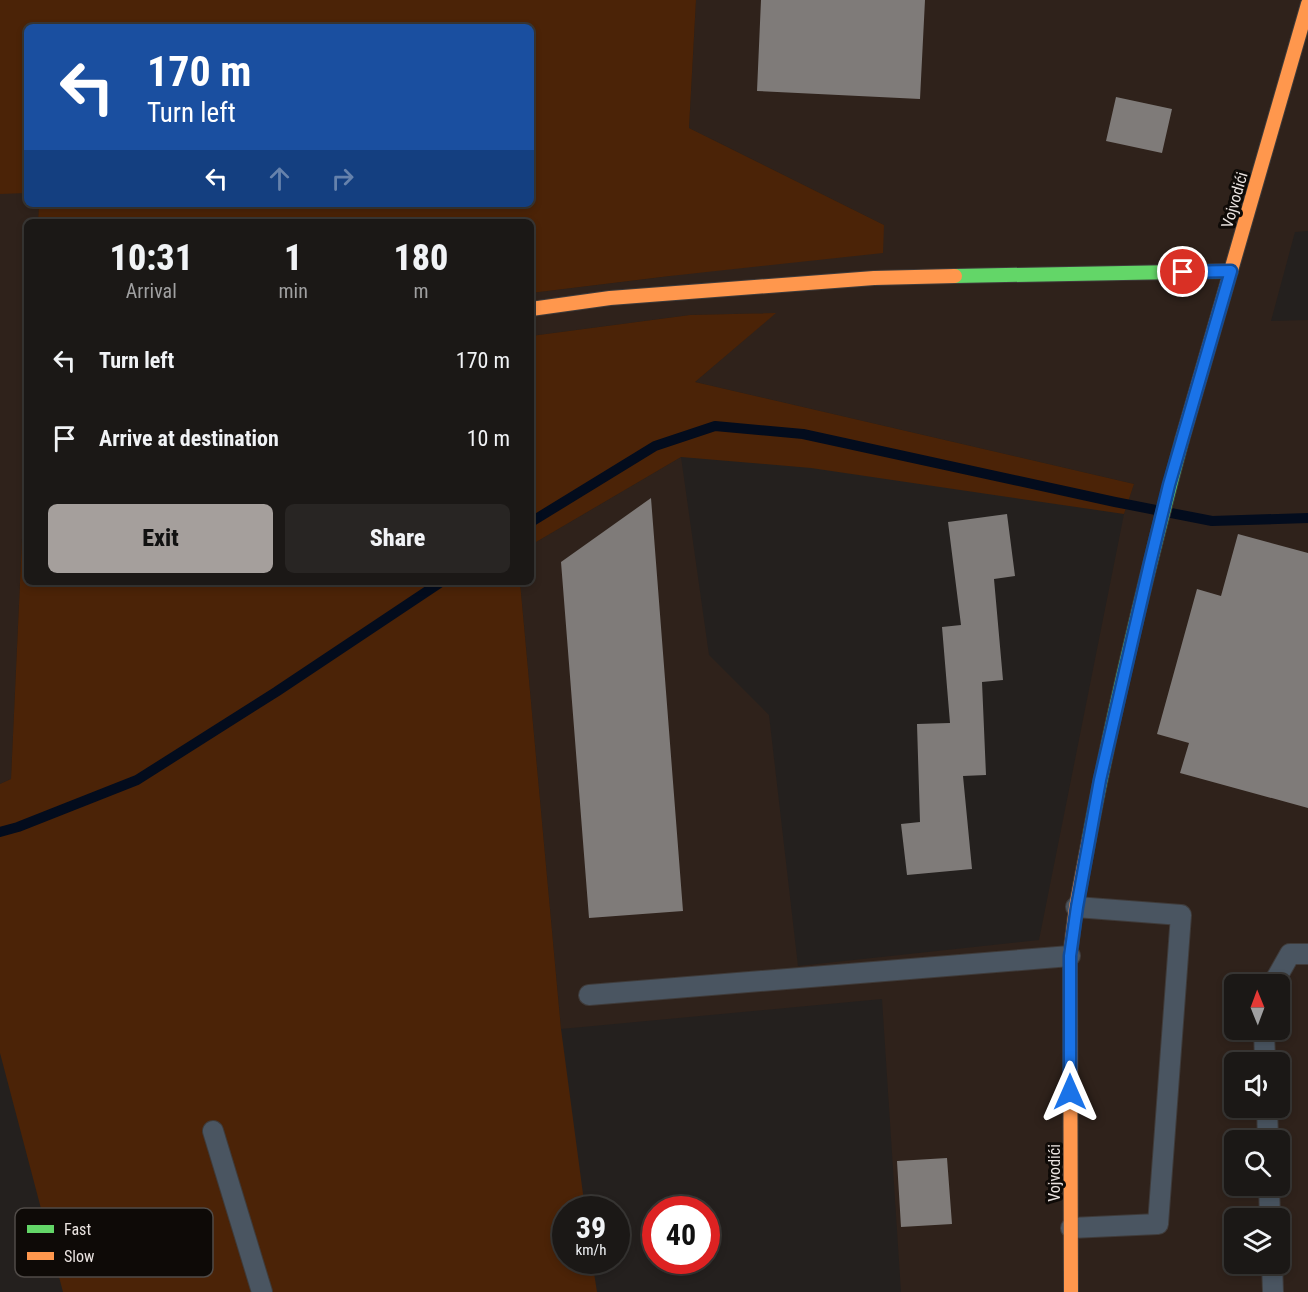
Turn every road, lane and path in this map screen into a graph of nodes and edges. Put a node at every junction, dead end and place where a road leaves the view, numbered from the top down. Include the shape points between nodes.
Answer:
1 (1308, 4) edge
2 (1231, 271) junction
3 (534, 309) edge
4 (1077, 907) junction
5 (1308, 954) edge
6 (1070, 956) junction
7 (1279, 974) edge
8 (589, 995) dead end
9 (213, 1131) dead end
10 (1071, 1228) junction
11 (1272, 1274) edge
12 (262, 1292) edge
13 (1071, 1292) edge
14 (1273, 1292) edge

1 - 2 street, Vojvodići
2 - 3 street via 874,278 610,298
2 - 4 street, Vojvodići via 1155,542 1100,780
4 - 6 street, Vojvodići
4 - 10 lane via 1180,915 1158,1224
5 - 7 lane via 1290,954
6 - 8 lane
6 - 10 street, Vojvodići
9 - 12 lane
10 - 13 street, Vojvodići
11 - 14 lane

